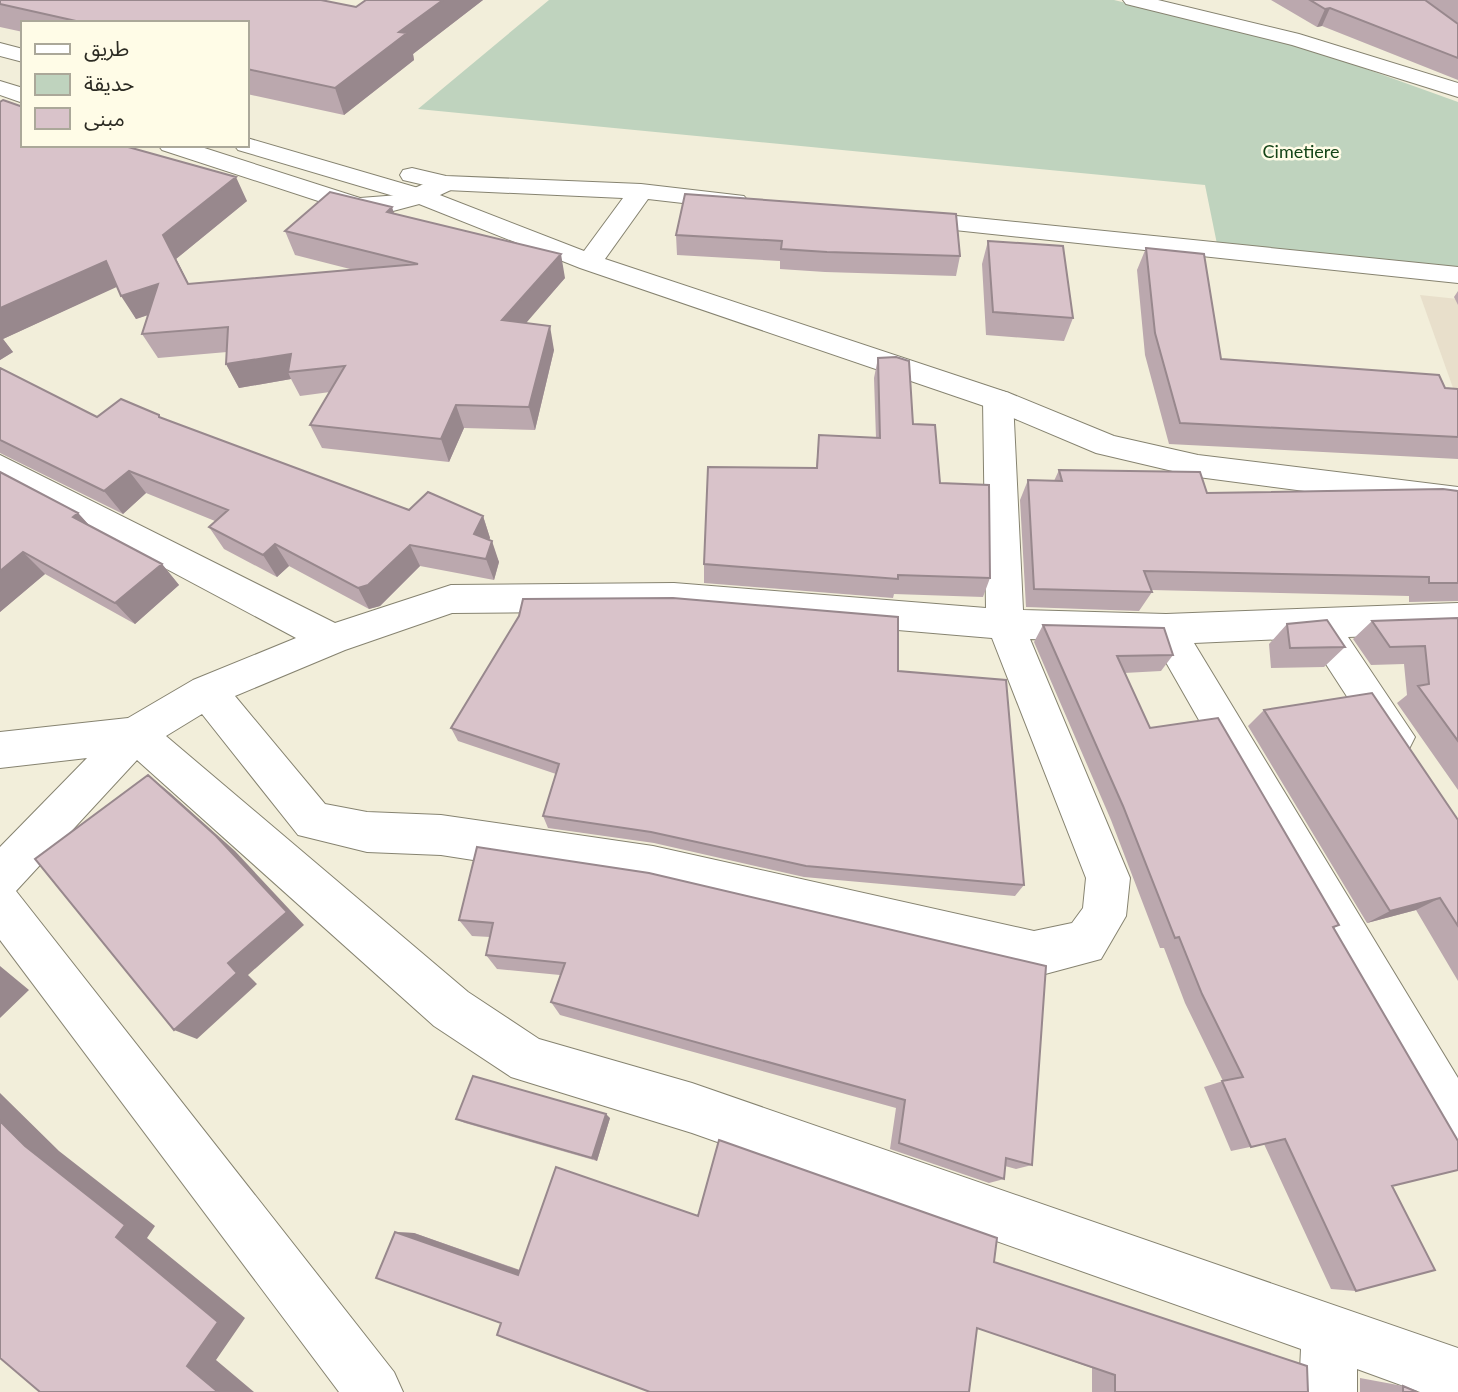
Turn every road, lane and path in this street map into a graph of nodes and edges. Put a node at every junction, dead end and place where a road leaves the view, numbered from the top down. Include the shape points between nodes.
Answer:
1 (1133, 0) edge
2 (1, 49) edge
3 (21, 55) edge
4 (0, 71) edge
5 (21, 77) edge
6 (0, 88) edge
7 (1458, 90) edge
8 (21, 95) edge
9 (248, 125) edge
10 (248, 145) edge
11 (176, 147) edge
12 (434, 190) junction
13 (641, 191) junction
14 (766, 204) edge
15 (877, 215) edge
16 (589, 261) junction
17 (1458, 275) edge
18 (998, 400) junction
19 (0, 466) edge
20 (1458, 499) edge
21 (1458, 618) edge
22 (1005, 624) junction
23 (1320, 625) junction
24 (1166, 629) junction
25 (332, 639) junction
26 (207, 691) junction
27 (135, 735) junction
28 (0, 750) edge
29 (1412, 762) edge
30 (0, 877) edge
31 (0, 906) edge
32 (1458, 1125) edge
33 (1329, 1331) junction
34 (1458, 1377) edge
35 (374, 1392) edge
36 (1328, 1392) edge

1 - 7 street via 1299,40
2 - 3 street
4 - 5 street
6 - 8 street
9 - 12 street
10 - 12 street
11 - 12 street via 340,202 390,206
12 - 13 street
12 - 16 street
13 - 14 street
13 - 16 street
15 - 17 street
16 - 18 street
18 - 20 street via 1107,445 1198,466
18 - 22 street
19 - 25 street
21 - 23 street
22 - 24 street
22 - 25 street via 674,597 527,597 451,599
22 - 26 street via 1108,878 1104,916 1085,943 1034,954 653,867 441,835 367,832 313,821
23 - 24 street
23 - 29 street
24 - 32 street
25 - 26 street
26 - 27 street
27 - 28 street
27 - 30 street
27 - 33 street via 450,1009 528,1060 692,1108
31 - 35 street
33 - 34 street
33 - 36 street

